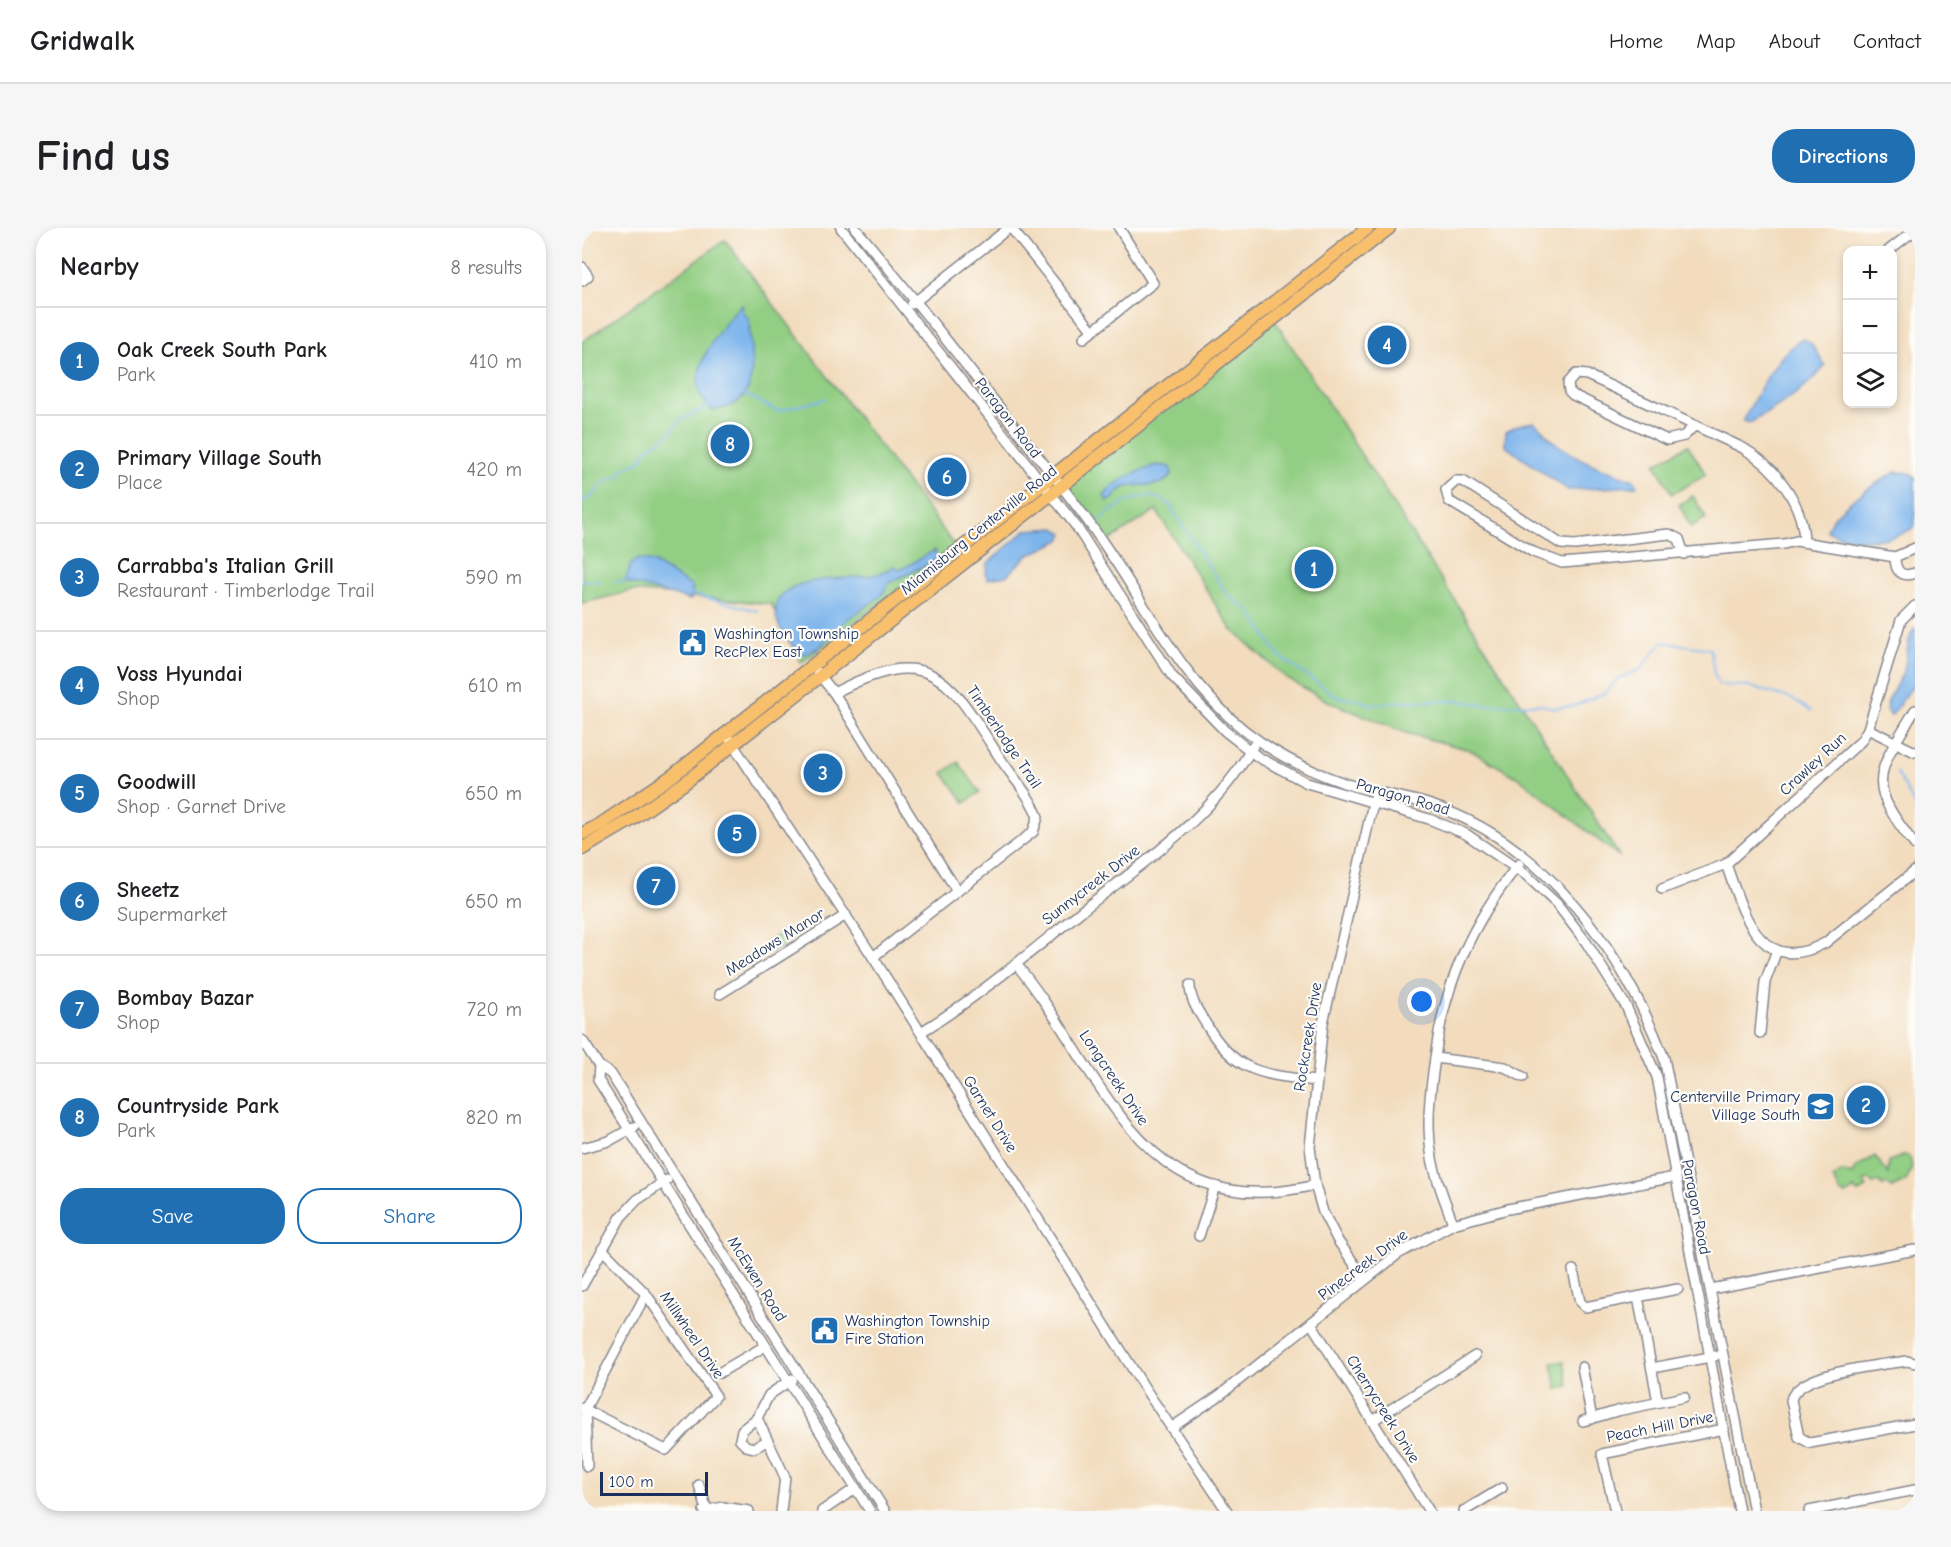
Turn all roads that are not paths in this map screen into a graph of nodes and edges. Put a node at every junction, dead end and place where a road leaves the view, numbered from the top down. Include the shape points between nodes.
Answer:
1 (841, 228) edge
2 (855, 228) edge
3 (1010, 228) edge
4 (1119, 228) edge
5 (1377, 229) edge
6 (1915, 230) edge
7 (1894, 246) edge
8 (872, 248) junction
9 (862, 256) junction
10 (582, 267) edge
11 (585, 278) edge
12 (916, 301) junction
13 (905, 309) junction
14 (1092, 330) junction
15 (1084, 338) dead end
16 (1182, 374) junction
17 (1190, 384) junction
18 (1694, 426) junction
19 (1056, 481) junction
20 (1046, 490) junction
21 (1804, 541) junction
22 (1915, 548) edge
23 (1684, 554) junction
24 (1895, 557) junction
25 (1915, 573) edge
26 (918, 582) junction
27 (927, 593) junction
28 (1915, 606) edge
29 (812, 665) junction
30 (820, 676) junction
31 (834, 693) junction
32 (1915, 710) edge
33 (1868, 729) junction
34 (730, 738) junction
35 (1257, 738) junction
36 (1896, 743) junction
37 (1250, 751) junction
38 (1915, 752) edge
39 (1378, 791) junction
40 (1372, 804) junction
41 (582, 834) edge
42 (1915, 845) edge
43 (582, 849) edge
44 (1524, 857) junction
45 (1726, 864) junction
46 (1515, 868) junction
47 (1915, 872) edge
48 (1662, 889) dead end
49 (957, 891) junction
50 (846, 915) junction
51 (1777, 950) junction
52 (873, 957) junction
53 (1016, 964) junction
54 (1190, 985) dead end
55 (720, 994) dead end
56 (921, 1032) junction
57 (1760, 1033) dead end
58 (582, 1040) edge
59 (1435, 1058) junction
60 (599, 1066) junction
61 (1522, 1077) dead end
62 (1316, 1081) junction
63 (641, 1123) junction
64 (631, 1130) junction
65 (582, 1148) edge
66 (674, 1175) junction
67 (1675, 1177) junction
68 (663, 1183) junction
69 (1315, 1185) junction
70 (1215, 1186) junction
71 (1453, 1224) junction
72 (1199, 1236) dead end
73 (602, 1249) junction
74 (1915, 1250) edge
75 (1573, 1270) dead end
76 (1365, 1279) junction
77 (582, 1286) edge
78 (1678, 1289) dead end
79 (1711, 1289) junction
80 (646, 1294) junction
81 (1638, 1297) junction
82 (1311, 1323) junction
83 (765, 1346) junction
84 (1724, 1355) junction
85 (1475, 1356) dead end
86 (1710, 1357) junction
87 (1915, 1363) edge
88 (1582, 1367) dead end
89 (1652, 1368) junction
90 (719, 1372) dead end
91 (799, 1374) junction
92 (788, 1381) junction
93 (1684, 1397) dead end
94 (1658, 1402) junction
95 (583, 1409) edge
96 (758, 1418) junction
97 (1372, 1420) junction
98 (1915, 1424) edge
99 (1171, 1428) junction
100 (1724, 1429) junction
101 (767, 1441) junction
102 (587, 1466) dead end
103 (699, 1485) dead end
104 (856, 1488) junction
105 (1502, 1488) dead end
106 (1915, 1490) edge
107 (705, 1510) edge
108 (749, 1511) edge
109 (781, 1511) edge
110 (822, 1511) edge
111 (870, 1511) edge
112 (885, 1511) edge
113 (1227, 1511) edge
114 (1429, 1511) edge
115 (1464, 1511) edge
116 (1615, 1511) edge
117 (1739, 1511) edge
118 (1754, 1511) edge
119 (1809, 1511) edge

1 - 9 street, Paragon Road
2 - 8 street, Paragon Road
3 - 12 street
3 - 14 street
4 - 14 street via 1153,283
5 - 16 main road, Miamisburg Centerville Road
5 - 17 main road, Miamisburg Centerville Road
6 - 7 street
8 - 9 street
8 - 12 street, Paragon Road
9 - 13 street, Paragon Road
10 - 11 street
12 - 13 street
12 - 19 street, Paragon Road
13 - 20 street, Paragon Road
14 - 15 street
16 - 17 main road
16 - 19 main road, Miamisburg Centerville Road
17 - 19 main road, Miamisburg Centerville Road
18 - 18 street via 1587,375 1576,374 1568,384 1573,395 1667,440 1684,436
18 - 21 street via 1743,448 1766,464 1799,509
19 - 20 main road, Miamisburg Centerville Road
19 - 35 street, Paragon Road via 1099,536 1177,659 1218,706
20 - 26 main road, Miamisburg Centerville Road
20 - 27 main road, Miamisburg Centerville Road
20 - 37 street, Paragon Road via 1076,526 1172,676
21 - 23 street
21 - 24 street
22 - 24 street
23 - 23 street via 1572,564 1553,562 1449,501 1446,490 1456,481 1463,481 1561,544 1669,534 1679,539
24 - 25 street via 1900,573
26 - 27 main road
26 - 29 main road, Miamisburg Centerville Road
27 - 30 main road, Miamisburg Centerville Road
28 - 33 street, Crawley Run via 1901,620
29 - 30 street
29 - 34 main road, Miamisburg Centerville Road
30 - 31 street
30 - 34 main road, Miamisburg Centerville Road
31 - 49 street
31 - 49 street, Timberlodge Trail via 863,678 892,671 919,670 941,679 965,703 1036,813 1038,822 1033,832
32 - 36 street
33 - 36 street
33 - 45 street, Crawley Run via 1861,741
34 - 41 main road, Miamisburg Centerville Road
34 - 43 main road, Miamisburg Centerville Road via 640,814
34 - 50 street, Garnet Drive
35 - 37 street, Sunnycreek Drive
35 - 39 street, Paragon Road via 1293,761 1345,783
36 - 38 street
36 - 42 street via 1883,770 1882,791 1892,815
37 - 40 street, Paragon Road via 1306,783
37 - 53 street, Sunnycreek Drive via 1200,817
39 - 40 street, Rockcreek Drive
39 - 44 street, Paragon Road via 1433,806 1482,827
40 - 46 street, Paragon Road via 1449,825
40 - 62 street, Rockcreek Drive via 1323,1023
44 - 46 street
44 - 79 street, Paragon Road via 1590,925 1632,990 1654,1034 1673,1096
45 - 48 street, Crawley Run
45 - 51 street via 1749,925 1760,939
46 - 59 street via 1484,911 1457,965 1440,1018
46 - 67 street, Paragon Road via 1572,922 1626,1006 1656,1077
47 - 51 street via 1825,943 1799,952
49 - 52 street, Timberlodge Trail
50 - 52 street, Garnet Drive
50 - 55 street, Meadows Manor
51 - 57 street via 1766,982
52 - 56 street, Garnet Drive
53 - 56 street, Sunnycreek Drive
53 - 70 street, Longcreek Drive via 1046,1002 1127,1128 1156,1156
54 - 62 street via 1203,1020 1236,1062 1263,1074
56 - 99 street, Garnet Drive
58 - 60 street, McEwen Road
59 - 61 street via 1505,1067
59 - 71 street via 1430,1141 1436,1176
60 - 63 street, McEwen Road via 610,1074
60 - 64 street, McEwen Road via 598,1080
62 - 69 street, Rockcreek Drive via 1310,1147
63 - 64 street
63 - 66 street, McEwen Road
64 - 65 street
64 - 68 street, McEwen Road
66 - 68 street
66 - 91 street, McEwen Road
67 - 71 street, Pinecreek Drive via 1508,1209
67 - 86 street, Paragon Road
68 - 73 street via 629,1206
68 - 83 street, McEwen Road
69 - 70 street, Longcreek Drive via 1262,1193
69 - 76 street, Rockcreek Drive via 1330,1227
70 - 72 street
71 - 76 street, Pinecreek Drive via 1414,1244
73 - 77 street
73 - 80 street, Millwheel Drive
74 - 79 street
75 - 81 street via 1580,1302 1585,1307
76 - 82 street, Pinecreek Drive
78 - 81 street
79 - 84 street, Paragon Road
80 - 95 street
80 - 95 street, Millwheel Drive via 716,1396 666,1450
81 - 89 street
82 - 97 street, Cherrycreek Drive
82 - 99 street, Pinecreek Drive via 1197,1413
83 - 90 street
83 - 92 street, McEwen Road
84 - 86 street
84 - 118 street, Paragon Road
85 - 97 street
86 - 89 street
86 - 100 street, Paragon Road
87 - 98 street via 1907,1361 1818,1378 1797,1387 1791,1400 1799,1437 1810,1443
88 - 94 street via 1588,1420
89 - 94 street
91 - 92 street
91 - 112 street, McEwen Road
92 - 96 street via 769,1395
92 - 104 street, McEwen Road
93 - 94 street
95 - 102 street
96 - 101 street
96 - 101 street via 745,1427 740,1440 754,1448
97 - 114 street, Cherrycreek Drive
99 - 113 street, Garnet Drive
100 - 116 street, Peach Hill Drive via 1602,1454
100 - 117 street, Paragon Road
101 - 109 street via 785,1477
103 - 107 street
104 - 110 street
104 - 111 street, McEwen Road
105 - 115 street
106 - 119 street
107 - 108 street via 723,1507

